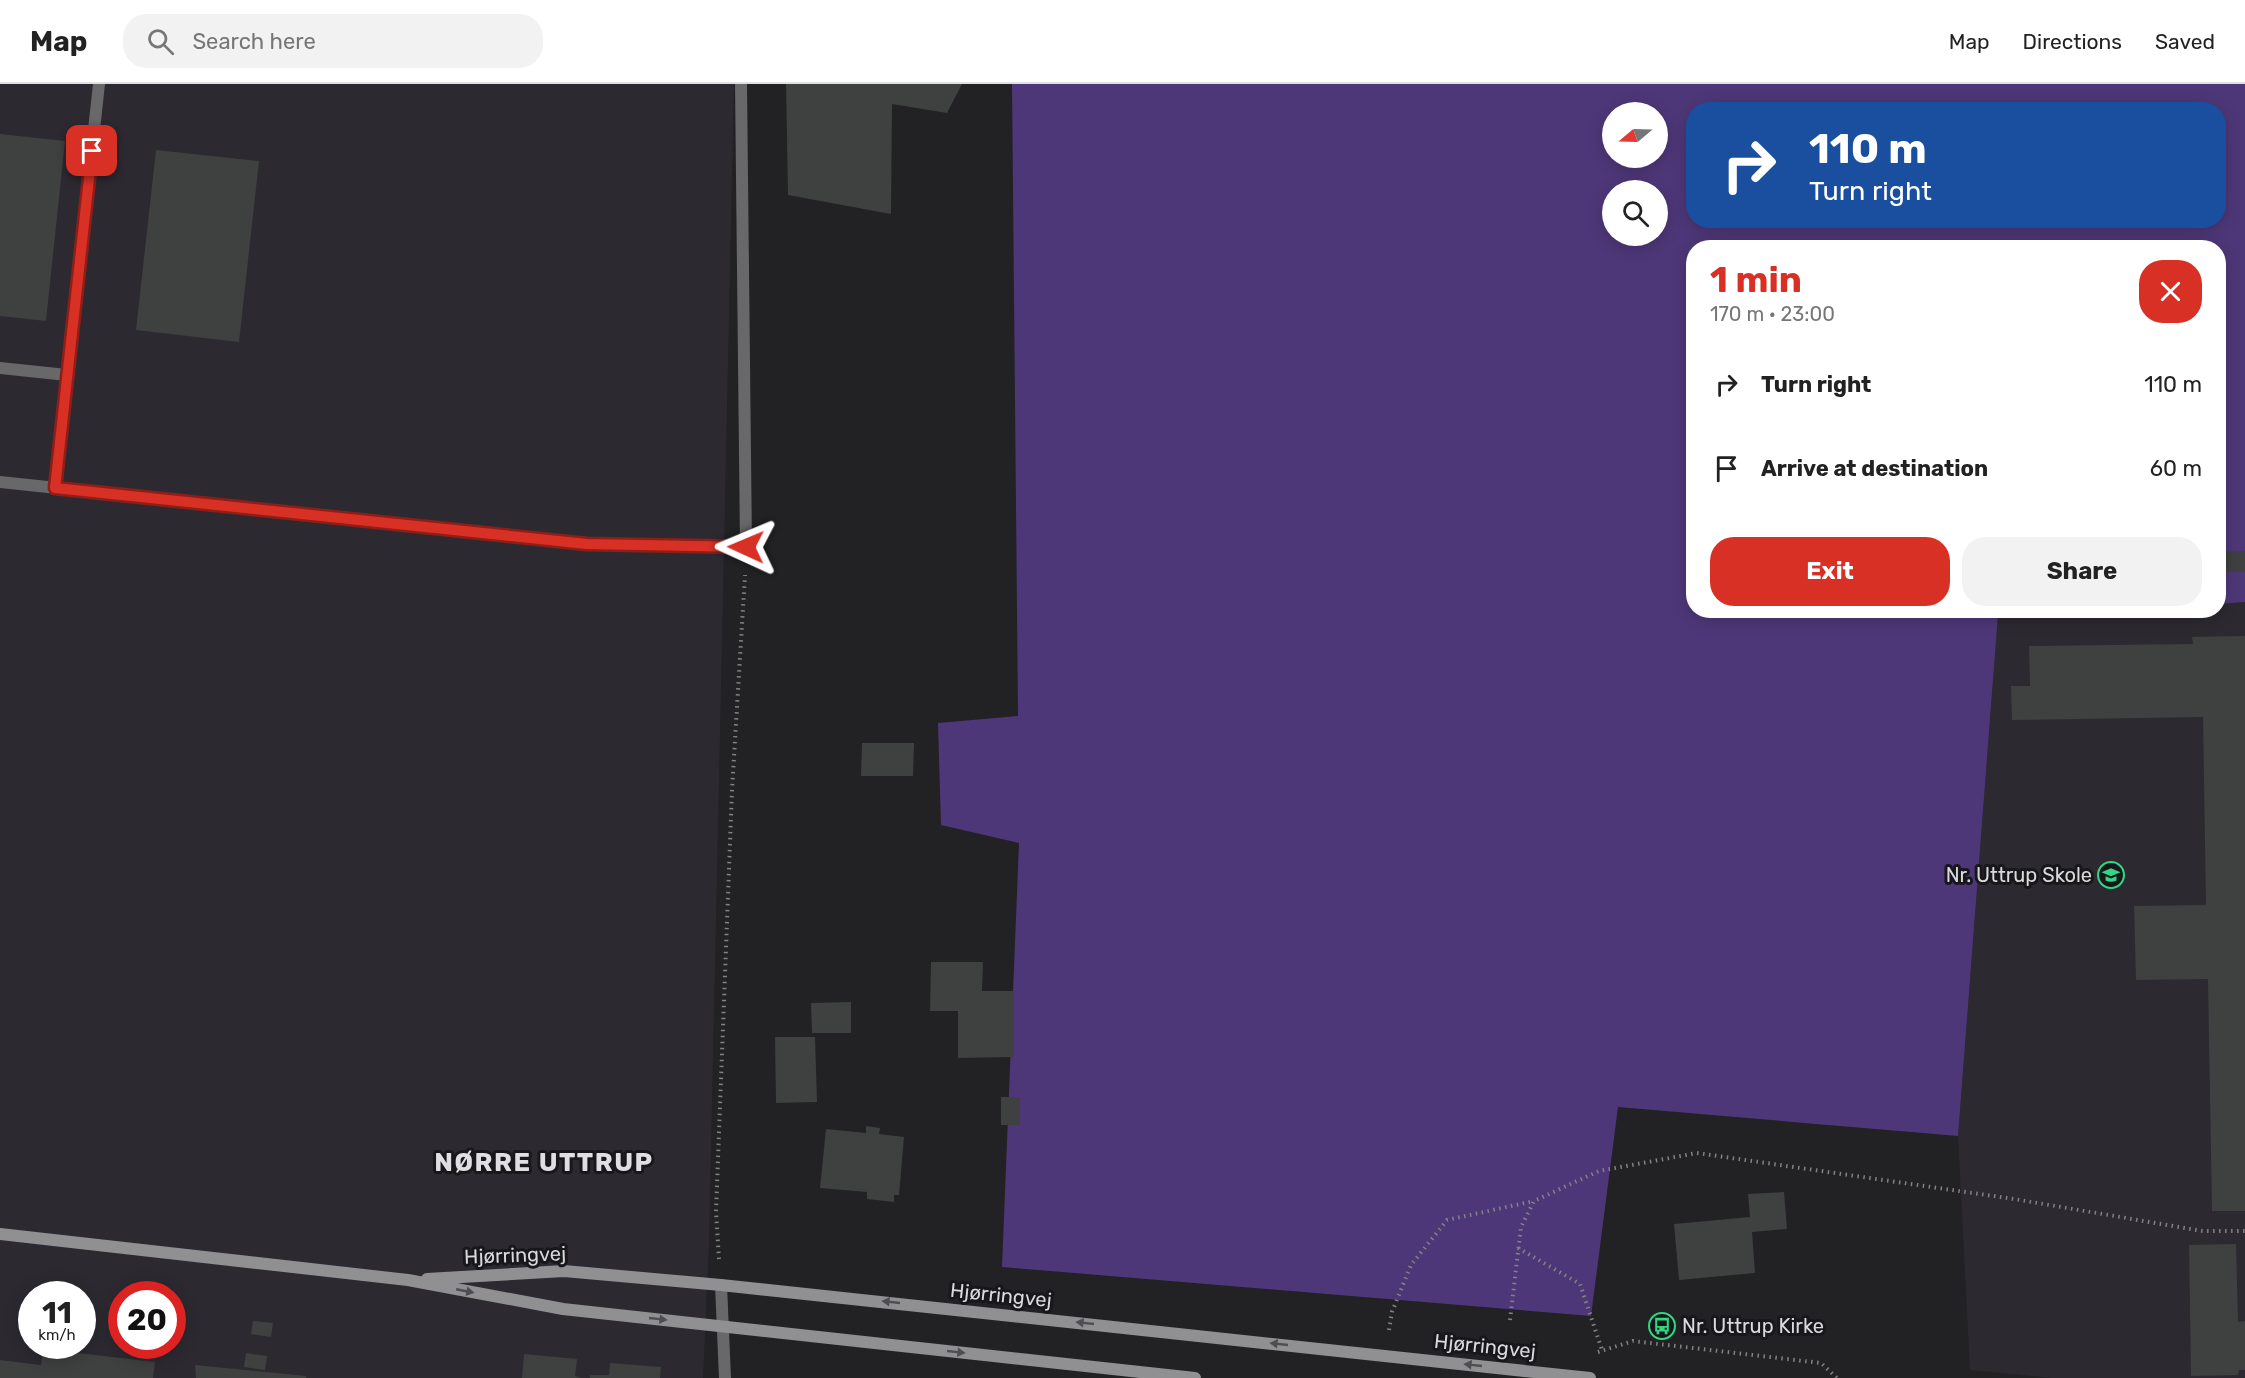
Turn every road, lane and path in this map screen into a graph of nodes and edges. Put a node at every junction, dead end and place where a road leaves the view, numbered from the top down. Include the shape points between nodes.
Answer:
1 (99, 84) edge
2 (741, 84) edge
3 (0, 368) edge
4 (67, 375) junction
5 (0, 482) edge
6 (55, 488) junction
7 (746, 547) junction
8 (1534, 1201) junction
9 (2245, 1231) edge
10 (0, 1234) edge
11 (1518, 1248) junction
12 (408, 1280) junction
13 (721, 1285) junction
14 (1510, 1320) dead end
15 (724, 1326) junction
16 (1602, 1350) junction
17 (1592, 1353) dead end
18 (1385, 1355) junction
19 (725, 1378) edge
20 (1195, 1378) edge
21 (1590, 1378) edge
22 (1838, 1378) edge

1 - 4 street
2 - 7 street
3 - 4 street
4 - 6 street
5 - 6 street
6 - 7 street via 587,544
7 - 13 path via 732,790 716,1212
8 - 9 path via 1599,1171 1697,1153 2014,1199 2203,1232
8 - 11 path via 1521,1227
8 - 18 path via 1447,1220 1410,1265 1392,1312
10 - 12 main road, Hjørringvej
11 - 14 path
11 - 16 path via 1580,1284
12 - 13 main road, Hjørringvej via 564,1271
12 -> 15 main road, Hjørringvej via 563,1309
13 - 15 street
18 -> 13 main road, Hjørringvej
15 - 19 street
15 -> 20 main road, Hjørringvej
16 - 17 path
16 - 22 path via 1633,1341 1821,1362
21 -> 18 main road, Hjørringvej

